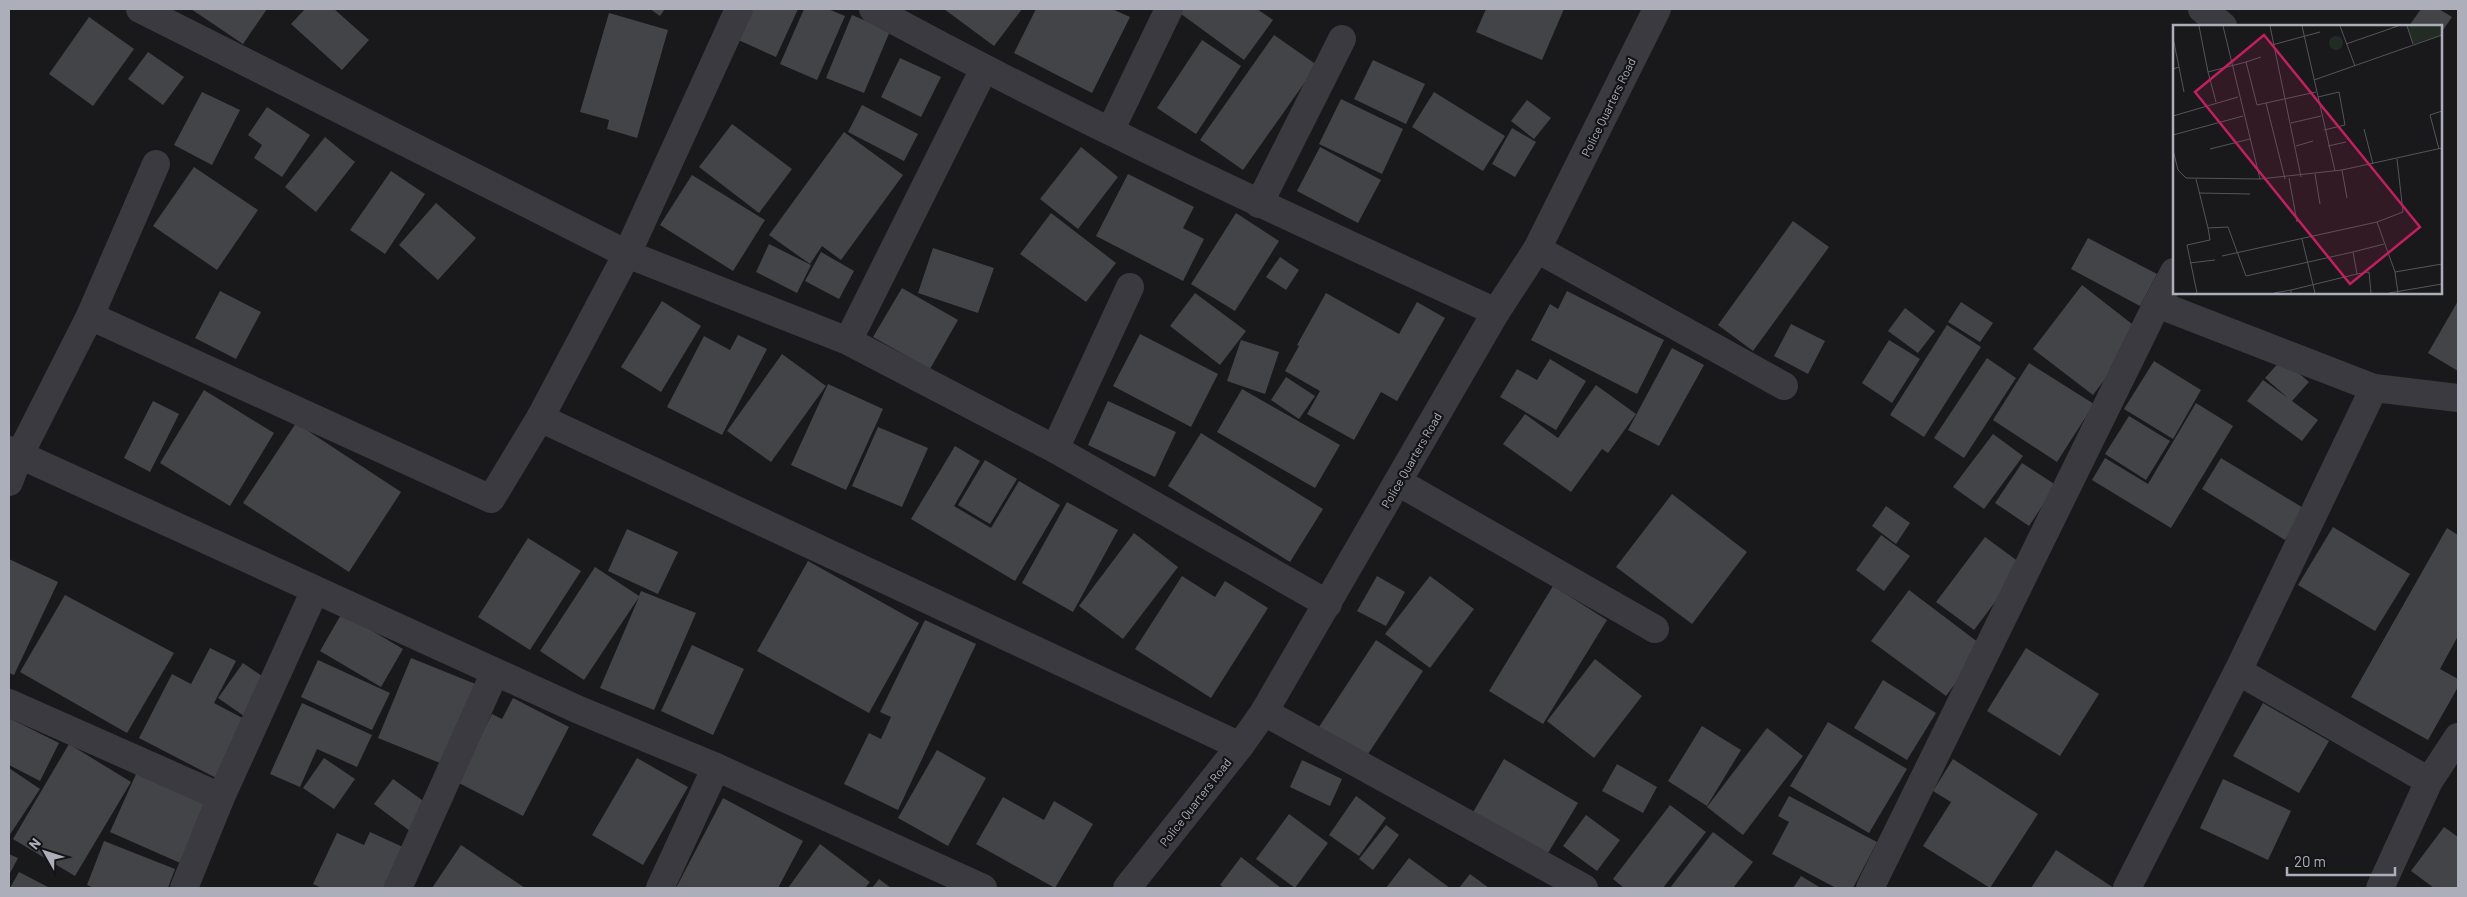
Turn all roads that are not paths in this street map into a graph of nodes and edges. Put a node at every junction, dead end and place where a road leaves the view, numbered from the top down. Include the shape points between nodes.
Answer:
1 (140, 9) edge
2 (739, 9) edge
3 (873, 9) edge
4 (1169, 9) edge
5 (1657, 9) edge
6 (2202, 9) edge
7 (2222, 25) edge
8 (1342, 39) dead end
9 (984, 69) junction
10 (1110, 131) junction
11 (156, 164) dead end
12 (1259, 204) junction
13 (1537, 249) junction
14 (628, 254) junction
15 (2173, 274) edge
16 (1130, 287) dead end
17 (2156, 304) junction
18 (1496, 312) junction
19 (90, 316) junction
20 (848, 341) junction
21 (1784, 386) dead end
22 (2374, 388) junction
23 (2458, 398) edge
24 (540, 418) junction
25 (1055, 450) junction
26 (14, 453) edge
27 (9, 482) edge
28 (1398, 482) junction
29 (315, 590) junction
30 (1328, 604) junction
31 (1655, 629) dead end
32 (2238, 671) junction
33 (495, 672) junction
34 (9, 702) edge
35 (1264, 712) junction
36 (2458, 737) edge
37 (1240, 746) junction
38 (716, 768) junction
39 (2429, 781) junction
40 (222, 797) junction
41 (184, 888) edge
42 (398, 888) edge
43 (660, 888) edge
44 (982, 888) edge
45 (1127, 888) edge
46 (1584, 888) edge
47 (1870, 888) edge
48 (2126, 888) edge
49 (2380, 888) edge

1 - 14 street
2 - 14 street
3 - 9 street
4 - 10 street
5 - 13 street, Police Quarters Road
6 - 7 street
8 - 12 street
9 - 10 street
9 - 20 street
10 - 12 street
11 - 19 street
12 - 18 street
13 - 18 street, Police Quarters Road
13 - 21 street
14 - 20 street
14 - 24 street
15 - 17 street
16 - 25 street
17 - 22 street
17 - 47 street
18 - 28 street, Police Quarters Road
19 - 24 street via 491,499
19 - 26 street
20 - 25 street
22 - 23 street
22 - 32 street
24 - 37 street
25 - 30 street
26 - 27 street
26 - 29 street
28 - 30 street, Police Quarters Road
28 - 31 street
29 - 33 street
29 - 40 street
30 - 35 street, Police Quarters Road
32 - 39 street
32 - 48 street
33 - 38 street
33 - 42 street
34 - 40 street
35 - 37 street, Police Quarters Road
35 - 46 street
36 - 39 street
37 - 45 street, Police Quarters Road
38 - 43 street
38 - 44 street
39 - 49 street
40 - 41 street

